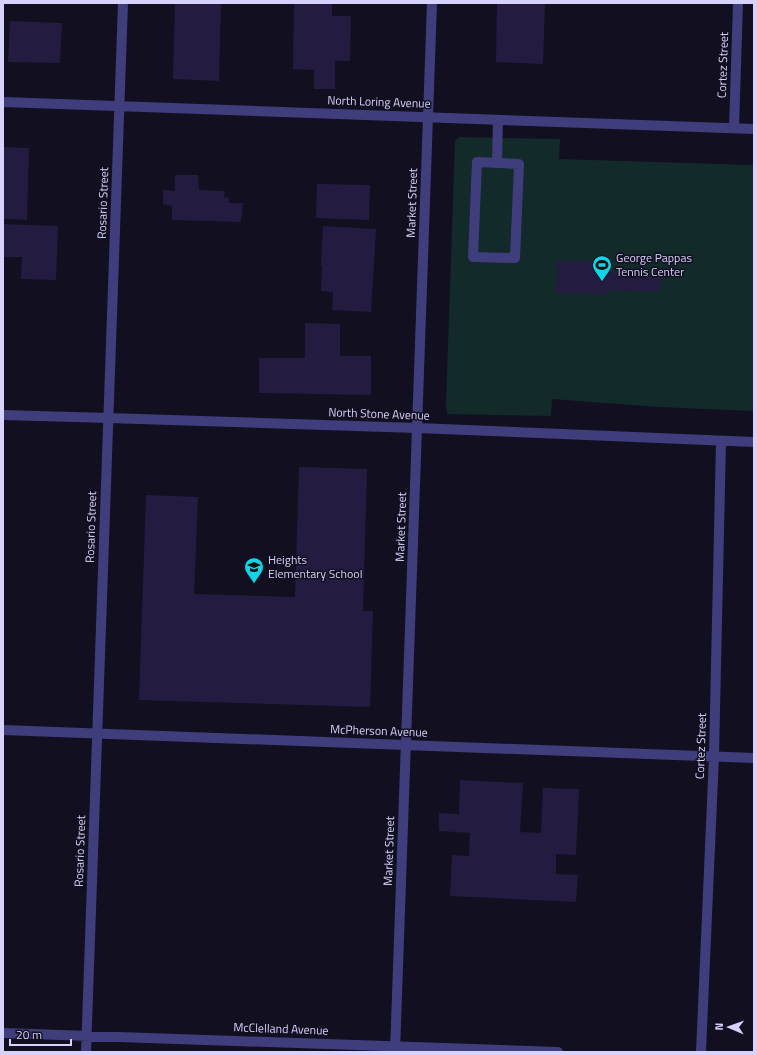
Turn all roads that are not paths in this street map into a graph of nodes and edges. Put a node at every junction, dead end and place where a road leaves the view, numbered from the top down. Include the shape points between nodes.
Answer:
1 (123, 3) edge
2 (432, 3) edge
3 (738, 3) edge
4 (3, 102) edge
5 (119, 106) junction
6 (428, 117) junction
7 (498, 120) junction
8 (734, 128) junction
9 (754, 129) edge
10 (497, 163) junction
11 (3, 415) edge
12 (108, 418) junction
13 (417, 428) junction
14 (721, 441) junction
15 (754, 442) edge
16 (3, 730) edge
17 (97, 734) junction
18 (406, 745) junction
19 (714, 756) junction
20 (754, 758) edge
21 (3, 1033) edge
22 (87, 1036) junction
23 (395, 1049) edge
24 (86, 1052) edge
25 (546, 1052) edge
26 (558, 1052) edge
27 (701, 1052) edge

1 - 5 street, Rosario Street
2 - 6 street, Market Street
3 - 8 street, Cortez Street
4 - 5 street, North Loring Avenue
5 - 6 street, North Loring Avenue
5 - 12 street, Rosario Street
6 - 7 street, North Loring Avenue
6 - 13 street, Market Street
7 - 8 street, North Loring Avenue
7 - 10 street
8 - 9 street, North Loring Avenue
10 - 10 street via 519,164 515,258 473,257 477,162
11 - 12 street, North Stone Avenue
12 - 13 street, North Stone Avenue
12 - 17 street, Rosario Street
13 - 14 street, North Stone Avenue
13 - 18 street, Market Street
14 - 15 street, North Stone Avenue
14 - 19 street, Cortez Street
16 - 17 street, McPherson Avenue
17 - 18 street, McPherson Avenue
17 - 22 street, Rosario Street
18 - 19 street, McPherson Avenue
18 - 23 street, Market Street
19 - 20 street, McPherson Avenue
19 - 27 street, Cortez Street
21 - 22 street, McClelland Avenue
22 - 23 street, McClelland Avenue
22 - 24 street, Rosario Street
23 - 25 street, McClelland Avenue
25 - 26 street, McClelland Avenue

